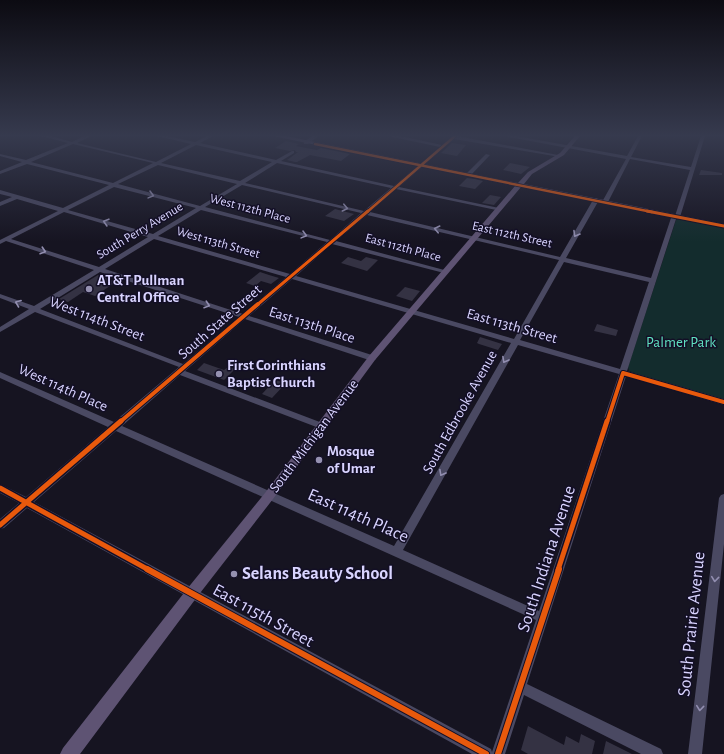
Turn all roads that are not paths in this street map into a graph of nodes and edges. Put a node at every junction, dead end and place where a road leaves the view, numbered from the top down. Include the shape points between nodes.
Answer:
1 (61, 171) edge
2 (141, 171) edge
3 (191, 171) edge
4 (261, 171) edge
5 (318, 171) edge
6 (415, 171) edge
7 (448, 171) edge
8 (472, 171) edge
9 (533, 171) edge
10 (622, 171) edge
11 (691, 171) edge
12 (468, 175) junction
13 (241, 183) junction
14 (114, 185) junction
15 (520, 185) junction
16 (395, 188) junction
17 (0, 192) edge
18 (17, 196) junction
19 (596, 200) junction
20 (605, 202) junction
21 (0, 204) edge
22 (200, 208) junction
23 (64, 210) junction
24 (499, 210) junction
25 (366, 213) junction
26 (677, 216) junction
27 (724, 226) edge
28 (154, 236) junction
29 (475, 238) junction
30 (3, 240) edge
31 (331, 242) junction
32 (562, 259) junction
33 (99, 269) junction
34 (446, 272) junction
35 (291, 276) junction
36 (652, 281) junction
37 (0, 296) edge
38 (34, 309) junction
39 (412, 311) junction
40 (244, 317) junction
41 (0, 330) edge
42 (516, 341) junction
43 (372, 358) junction
44 (182, 369) junction
45 (623, 373) junction
46 (0, 375) edge
47 (724, 402) edge
48 (115, 426) junction
49 (322, 426) junction
50 (0, 488) edge
51 (269, 496) junction
52 (724, 498) edge
53 (26, 503) junction
54 (0, 525) edge
55 (396, 553) junction
56 (192, 593) junction
57 (542, 618) junction
58 (520, 687) junction
59 (69, 754) edge
60 (486, 754) edge
61 (498, 754) edge
62 (656, 754) edge
63 (695, 754) edge

1 - 14 street, West 112th Place
2 - 14 street
3 - 13 street, East 112th Street
4 - 13 street, South Perry Avenue
5 - 16 street
6 - 16 street, South State Street
7 - 12 main road
8 - 12 street
9 - 15 main road, South Michigan Avenue
10 - 20 street
11 - 26 street, South Indiana Avenue
12 - 15 main road
13 - 22 street, South Perry Avenue
13 -> 25 street, East 112th Street
14 -> 22 street, West 112th Place
14 - 23 street
15 - 19 main road
15 - 24 main road, South Michigan Avenue
16 - 24 street
16 - 25 street, South State Street
17 - 18 street, West 113th Street
18 - 21 street
18 - 23 street, West 113th Street
19 - 20 main road
19 -> 32 street, South Edbrooke Avenue
20 - 26 main road
22 - 28 street, South Perry Avenue
22 -> 31 street, West 112th Place
28 -> 23 street, West 113th Street
23 - 30 street
24 - 29 main road, South Michigan Avenue
29 -> 25 street, East 112th Street
25 - 31 street, South State Street
26 - 27 main road
26 - 36 street, South Indiana Avenue via 674,218
28 - 33 street, South Perry Avenue
28 - 35 street, West 113th Street
29 - 32 street, East 112th Street
29 - 34 main road, South Michigan Avenue
30 -> 33 street, East 113th Place
31 - 34 street, East 112th Place
31 - 35 street, South State Street
32 - 36 street, East 112th Street
32 - 42 street, South Edbrooke Avenue
33 - 38 street, South Perry Avenue
33 -> 40 street, East 113th Place
34 - 39 main road, South Michigan Avenue
35 - 39 street, East 113th Street
35 - 40 street, South State Street
36 - 45 street, South Indiana Avenue
38 -> 37 street, West 114th Street
38 - 41 street, South Perry Avenue
38 - 44 street, West 114th Street
39 - 42 street, East 113th Street
39 - 43 main road, South Michigan Avenue
40 - 43 street, East 113th Place
40 - 44 street, South State Street
42 - 45 street, East 113th Street
42 -> 55 street, South Edbrooke Avenue
43 - 49 main road, South Michigan Avenue
44 - 48 street, South State Street
44 - 49 street, West 114th Street
45 - 47 street, East 113th Street
45 - 57 street, South Indiana Avenue
46 - 48 street, West 114th Place
48 - 51 street, East 114th Place
48 - 53 street, South State Street
49 - 51 main road, South Michigan Avenue
50 - 53 street, East 115th Street
51 - 55 street, East 114th Place
51 - 56 main road, South Michigan Avenue
52 -> 63 street, South Prairie Avenue
53 - 54 street, South State Street
53 - 56 street, East 115th Street
55 - 57 street, East 114th Place
56 - 59 main road, South Michigan Avenue
56 - 60 street, East 115th Street
57 - 58 street, South Indiana Avenue
58 - 61 street, South Indiana Avenue
58 - 62 street

